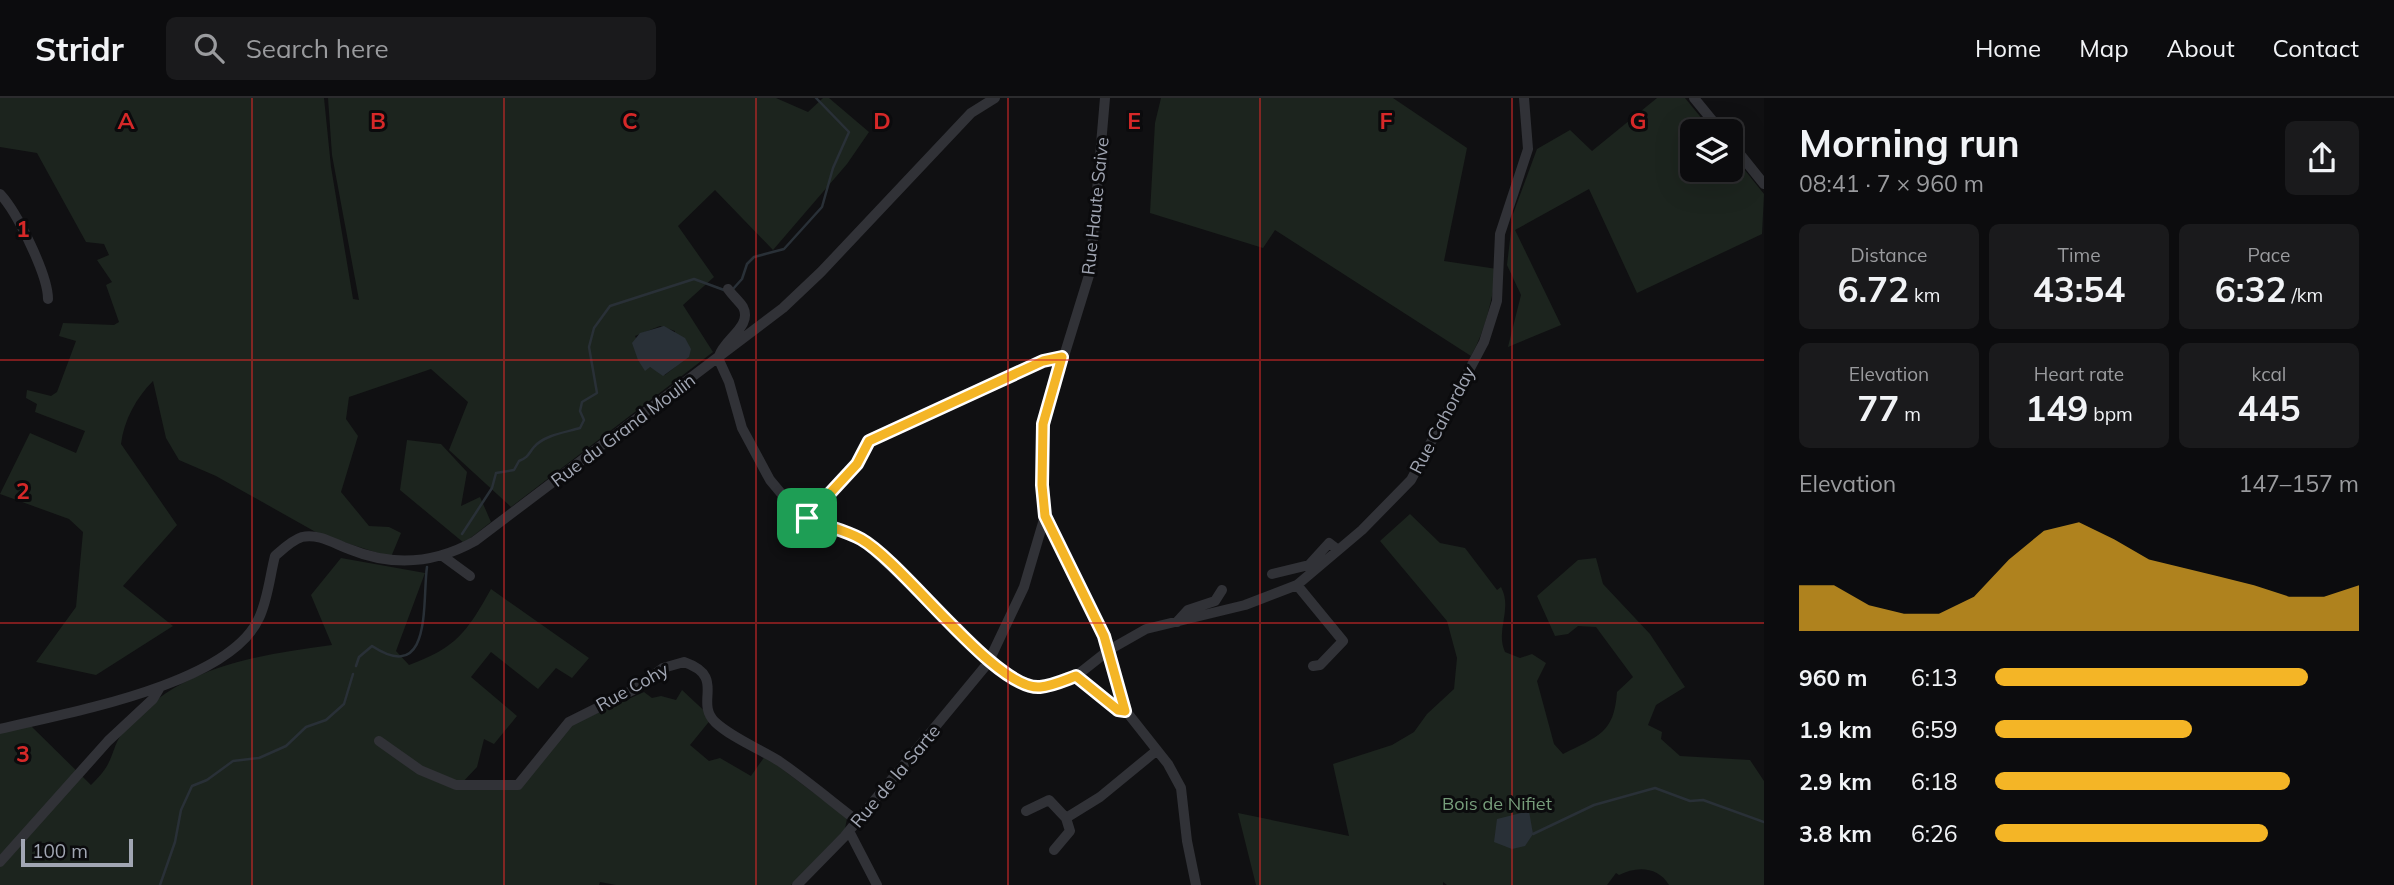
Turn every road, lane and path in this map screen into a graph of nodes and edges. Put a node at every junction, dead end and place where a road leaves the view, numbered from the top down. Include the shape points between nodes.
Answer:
1 (995, 98) edge
2 (1105, 98) edge
3 (1524, 98) edge
4 (1694, 98) edge
5 (1711, 119) edge
6 (1743, 158) edge
7 (1764, 184) edge
8 (0, 194) edge
9 (729, 291) dead end
10 (48, 299) dead end
11 (1062, 357) junction
12 (718, 358) junction
13 (1045, 516) junction
14 (807, 518) junction
15 (1339, 550) junction
16 (444, 557) junction
17 (1272, 574) dead end
18 (470, 576) dead end
19 (1297, 584) junction
20 (1222, 590) dead end
21 (1177, 622) junction
22 (1109, 650) junction
23 (988, 663) junction
24 (1313, 666) dead end
25 (1076, 676) junction
26 (159, 689) junction
27 (1125, 711) junction
28 (0, 729) edge
29 (379, 741) dead end
30 (1156, 751) junction
31 (1026, 811) dead end
32 (1066, 818) junction
33 (856, 820) junction
34 (849, 831) junction
35 (1054, 850) dead end
36 (0, 862) edge
37 (797, 885) edge
38 (877, 885) edge
39 (1196, 885) edge

1 - 12 street, Rue du Grand Moulin via 971,113 807,287
2 - 11 street, Rue Haute Saive via 1090,272
3 - 15 street, Rue Cahorday via 1528,149 1500,234 1497,301 1483,342 1410,480
4 - 5 street
6 - 7 street
8 - 10 street via 48,288
9 - 12 street via 745,317
11 - 13 street, Rue Haute Saive via 1043,424
11 - 14 street via 1043,361 869,441 857,464
12 - 14 street via 730,382 736,412 770,480
12 - 16 street, Rue du Grand Moulin via 475,541
13 - 22 street, Rue Haute Saive
13 - 23 street, Rue Haute Saive via 1024,587
14 - 23 street via 862,540 959,629
15 - 17 street via 1329,543 1309,565
15 - 19 street, Rue Cahorday
16 - 18 street
16 - 26 street, Rue du Grand Moulin via 401,562 355,552 317,536 302,537 275,556 259,618 236,646
19 - 21 street, Rue Cahorday via 1245,605
19 - 24 street via 1343,641 1321,665
20 - 21 street via 1214,601 1188,610
21 - 22 street, Rue Cahorday via 1146,629
22 - 25 street
22 - 27 street, Rue Haute Saive
23 - 25 street via 1007,676 1039,687
23 - 33 street, Rue de la Sarte
25 - 27 street, Rue Haute Saive
26 - 28 street
26 - 36 street
27 - 30 street, Rue Haute Saive
29 - 33 street, Rue Cohy via 420,770 456,785 518,785 569,722 633,690 663,668 684,662 707,676 708,707 715,722 781,763
30 - 32 street
30 - 39 street, Rue Haute Saive via 1181,788
31 - 32 street via 1049,800
32 - 35 street via 1070,831
33 - 34 street, Rue de la Sarte
34 - 37 street, Rue de la Sarte
34 - 38 street

